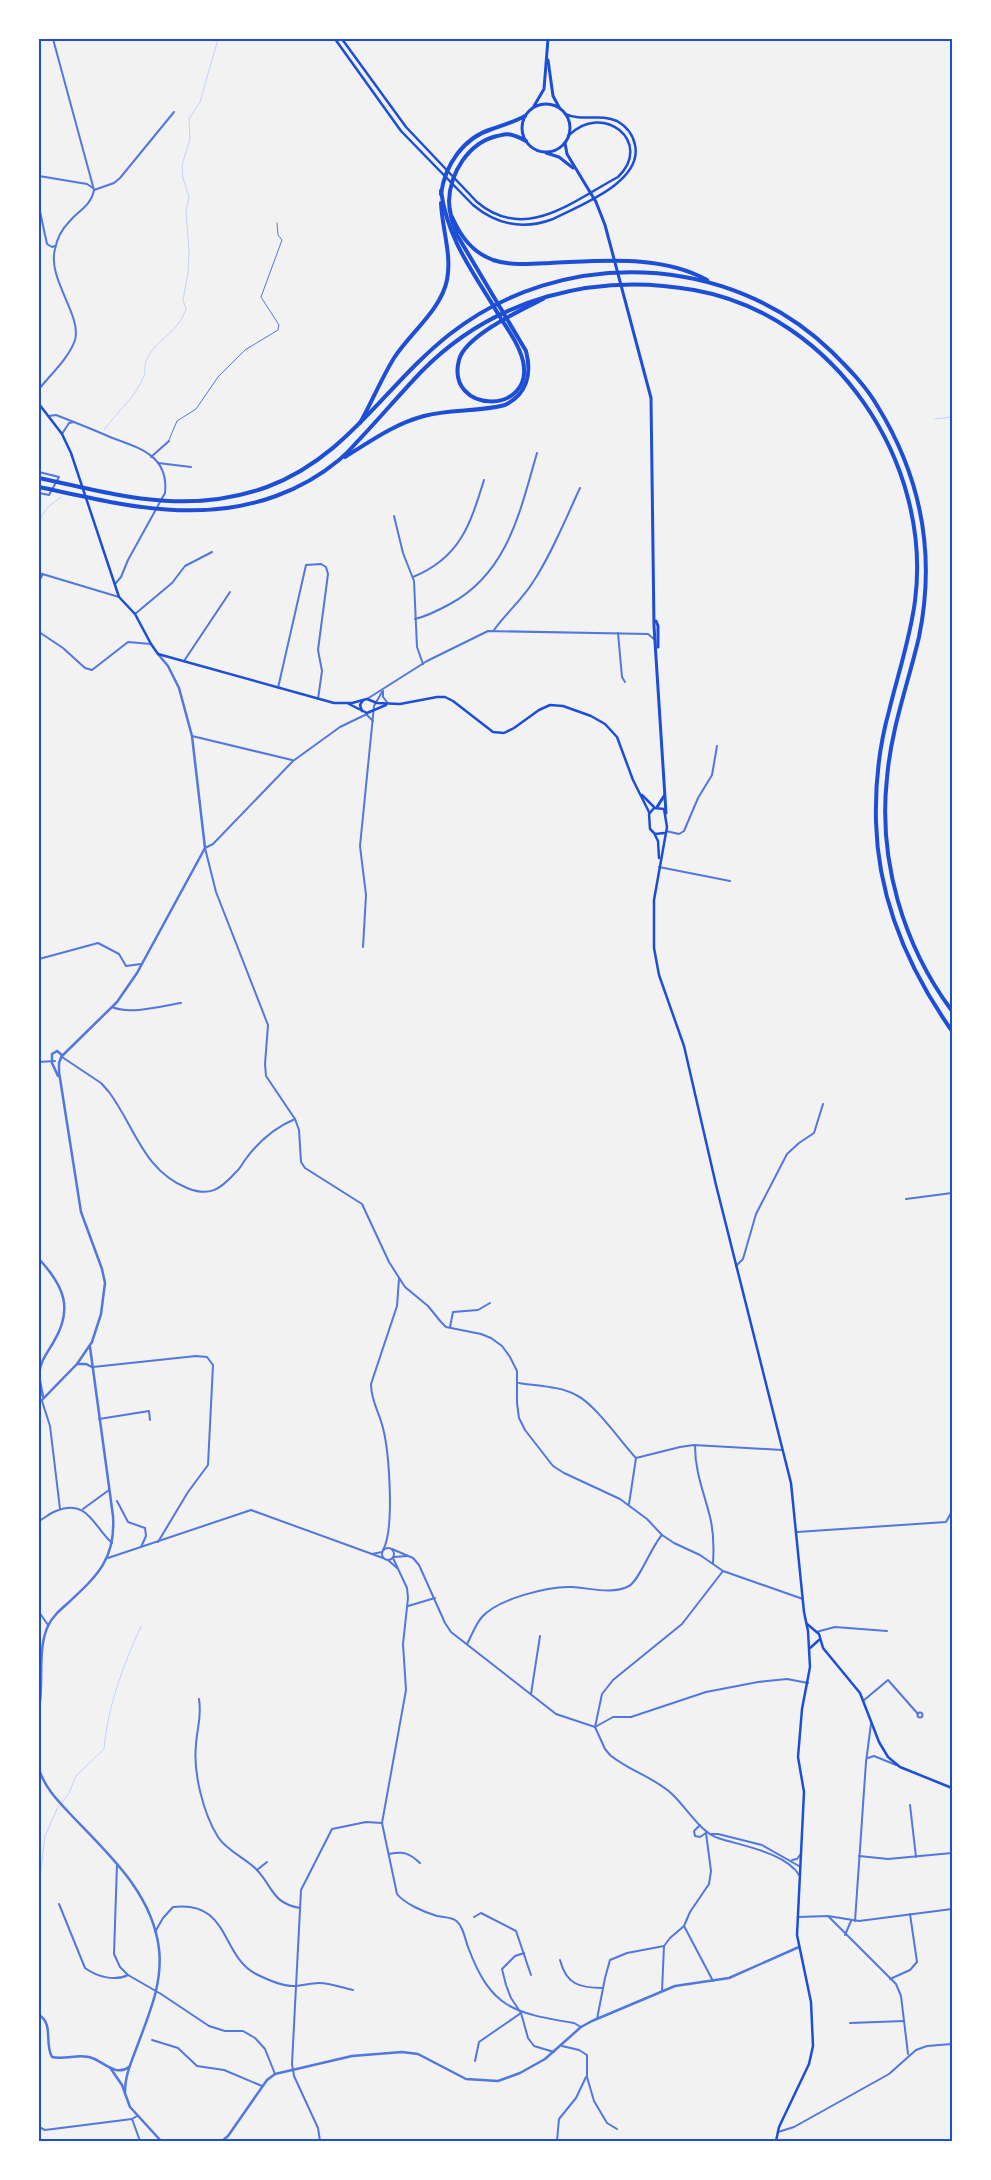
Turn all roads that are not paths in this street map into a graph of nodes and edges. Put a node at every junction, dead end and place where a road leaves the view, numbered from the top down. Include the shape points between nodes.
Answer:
1 (53, 39) edge
2 (335, 39) edge
3 (342, 39) edge
4 (548, 39) edge
5 (547, 52) junction
6 (559, 108) junction
7 (530, 110) junction
8 (174, 112) dead end
9 (565, 114) junction
10 (525, 116) junction
11 (568, 136) junction
12 (526, 141) junction
13 (565, 143) junction
14 (543, 152) junction
15 (575, 170) junction
16 (89, 175) junction
17 (39, 176) edge
18 (81, 183) junction
19 (94, 190) junction
20 (441, 191) junction
21 (39, 208) edge
22 (450, 213) junction
23 (277, 223) dead end
24 (56, 246) junction
25 (711, 282) junction
26 (490, 295) junction
27 (547, 297) junction
28 (512, 332) junction
29 (39, 389) edge
30 (39, 404) edge
31 (49, 416) junction
32 (74, 422) junction
33 (357, 428) junction
34 (62, 434) junction
35 (169, 440) joint
36 (537, 453) dead end
37 (152, 457) junction
38 (340, 460) junction
39 (158, 463) junction
40 (191, 467) dead end
41 (39, 472) edge
42 (39, 478) edge
43 (484, 480) dead end
44 (39, 487) edge
45 (580, 488) dead end
46 (39, 493) edge
47 (394, 516) dead end
48 (212, 552) dead end
49 (39, 573) edge
50 (43, 574) junction
51 (413, 577) junction
52 (39, 580) edge
53 (114, 584) junction
54 (230, 592) dead end
55 (119, 597) junction
56 (135, 614) junction
57 (415, 619) junction
58 (655, 620) junction
59 (654, 626) junction
60 (494, 630) junction
61 (39, 632) edge
62 (618, 633) junction
63 (648, 634) junction
64 (655, 640) junction
65 (150, 644) junction
66 (657, 652) junction
67 (158, 654) junction
68 (183, 662) junction
69 (423, 664) junction
70 (625, 682) dead end
71 (278, 688) junction
72 (385, 689) junction
73 (318, 699) junction
74 (365, 700) junction
75 (371, 700) junction
76 (375, 702) junction
77 (342, 703) junction
78 (390, 704) junction
79 (382, 706) junction
80 (374, 709) junction
81 (366, 713) junction
82 (373, 717) junction
83 (373, 721) junction
84 (192, 736) junction
85 (717, 746) dead end
86 (293, 761) junction
87 (639, 792) junction
88 (665, 795) junction
89 (655, 807) junction
90 (666, 813) junction
91 (649, 814) junction
92 (665, 832) junction
93 (655, 835) junction
94 (205, 848) junction
95 (659, 867) junction
96 (730, 881) dead end
97 (363, 947) dead end
98 (39, 959) edge
99 (142, 964) junction
100 (181, 1003) dead end
101 (112, 1007) junction
102 (952, 1011) edge
103 (952, 1031) edge
104 (67, 1050) junction
105 (57, 1051) junction
106 (61, 1058) junction
107 (52, 1059) junction
108 (46, 1061) junction
109 (39, 1062) edge
110 (53, 1065) junction
111 (60, 1080) junction
112 (823, 1104) dead end
113 (295, 1119) junction
114 (952, 1193) edge
115 (906, 1199) dead end
116 (39, 1259) edge
117 (736, 1266) junction
118 (400, 1279) junction
119 (490, 1303) dead end
120 (450, 1327) junction
121 (90, 1347) junction
122 (76, 1364) junction
123 (92, 1367) junction
124 (39, 1375) edge
125 (518, 1383) junction
126 (41, 1400) edge
127 (99, 1419) junction
128 (150, 1420) dead end
129 (694, 1445) junction
130 (782, 1450) junction
131 (636, 1458) junction
132 (109, 1490) junction
133 (952, 1500) edge
134 (117, 1501) dead end
135 (629, 1504) junction
136 (60, 1509) junction
137 (82, 1509) junction
138 (39, 1521) edge
139 (798, 1532) junction
140 (662, 1535) junction
141 (386, 1539) junction
142 (158, 1542) junction
143 (112, 1543) junction
144 (142, 1548) junction
145 (391, 1549) junction
146 (383, 1550) junction
147 (370, 1554) junction
148 (409, 1556) junction
149 (394, 1557) junction
150 (108, 1558) junction
151 (383, 1558) junction
152 (386, 1560) junction
153 (713, 1563) junction
154 (397, 1568) junction
155 (724, 1571) junction
156 (435, 1598) junction
157 (803, 1599) junction
158 (408, 1606) junction
159 (39, 1612) edge
160 (805, 1618) junction
161 (48, 1625) junction
162 (825, 1629) junction
163 (887, 1631) dead end
164 (816, 1632) junction
165 (540, 1636) dead end
166 (808, 1637) junction
167 (819, 1638) junction
168 (814, 1643) junction
169 (467, 1644) junction
170 (823, 1648) junction
171 (809, 1652) junction
172 (808, 1683) junction
173 (531, 1694) junction
174 (198, 1699) dead end
175 (863, 1701) junction
176 (39, 1707) edge
177 (918, 1714) dead end
178 (871, 1722) junction
179 (595, 1727) junction
180 (887, 1755) junction
181 (879, 1759) junction
182 (866, 1762) junction
183 (900, 1767) junction
184 (39, 1769) edge
185 (952, 1788) edge
186 (910, 1805) dead end
187 (382, 1822) junction
188 (700, 1825) junction
189 (706, 1832) junction
190 (711, 1834) junction
191 (802, 1852) junction
192 (952, 1853) edge
193 (389, 1854) junction
194 (859, 1856) junction
195 (916, 1857) junction
196 (790, 1860) junction
197 (267, 1862) dead end
198 (420, 1863) dead end
199 (117, 1864) junction
200 (790, 1866) junction
201 (800, 1866) junction
202 (257, 1870) junction
203 (800, 1877) junction
204 (59, 1904) dead end
205 (300, 1908) junction
206 (952, 1909) edge
207 (910, 1914) junction
208 (828, 1916) junction
209 (474, 1917) dead end
210 (798, 1917) junction
211 (853, 1921) junction
212 (684, 1926) junction
213 (155, 1932) junction
214 (845, 1935) junction
215 (664, 1946) junction
216 (799, 1947) junction
217 (524, 1953) junction
218 (560, 1960) dead end
219 (128, 1975) junction
220 (531, 1975) dead end
221 (890, 1979) junction
222 (714, 1981) junction
223 (295, 1986) junction
224 (603, 1988) junction
225 (353, 1990) dead end
226 (156, 1991) junction
227 (662, 1991) junction
228 (521, 2013) junction
229 (39, 2015) edge
230 (597, 2019) junction
231 (904, 2021) junction
232 (850, 2023) dead end
233 (581, 2027) junction
234 (152, 2040) dead end
235 (952, 2044) edge
236 (562, 2046) junction
237 (554, 2052) junction
238 (908, 2055) junction
239 (475, 2061) dead end
240 (131, 2062) junction
241 (108, 2067) junction
242 (121, 2070) junction
243 (292, 2071) junction
244 (275, 2074) junction
245 (127, 2076) junction
246 (587, 2077) junction
247 (118, 2078) junction
248 (262, 2086) junction
249 (125, 2092) junction
250 (137, 2116) junction
251 (132, 2119) junction
252 (39, 2127) edge
253 (617, 2129) dead end
254 (778, 2132) junction
255 (140, 2141) edge
256 (161, 2141) edge
257 (222, 2141) edge
258 (320, 2141) edge
259 (556, 2141) edge
260 (776, 2141) edge

1 - 16 street
2 - 9 main road via 401,131 472,205 501,222 532,225 553,219 622,181 632,169 635,144 631,134 620,123 604,117 576,118
3 - 11 main road via 406,127 477,202 501,216 528,220 548,215 618,177 626,168 629,147 624,134 612,125 605,122 586,124
4 - 5 main road
5 - 6 main road via 553,96
5 - 7 main road via 544,89
6 - 7 main road via 544,104
6 - 9 main road
7 - 10 main road
8 - 19 street via 120,178
9 - 11 main road via 569,121
10 - 12 main road via 522,132
10 - 20 highway via 490,129 466,144 450,165
11 - 13 main road
12 - 14 main road
12 - 22 highway via 512,134 492,137 471,150 462,160 450,190
13 - 14 main road
13 - 15 main road
14 - 15 main road via 559,157
15 - 58 main road via 596,202 605,225 648,380 653,412
16 - 18 street via 87,181
16 - 19 street
17 - 18 street
18 - 19 street
19 - 24 street via 85,209 76,214 63,230
20 - 26 highway via 444,214 454,239
20 - 33 highway via 448,264 443,292 394,359
21 - 24 street via 47,244
22 - 25 highway via 464,239 495,261 521,264 631,261 662,265 702,276
22 - 26 highway via 457,236
23 - 35 lane via 282,240 260,297 279,325 278,330 246,350 218,377 196,409 177,421
24 - 29 street via 54,266 76,332 73,346
25 - 33 highway via 636,272 603,273 528,291 485,310 452,333 418,362
25 - 102 highway via 775,309 822,343 854,374 890,426 913,479 926,551 924,603 892,741 885,792 885,828 895,889 910,936
26 - 28 highway
27 - 28 highway via 500,323 464,349 458,361 458,376 465,390 478,400 499,402 511,396 519,385 523,364
27 - 38 highway via 531,300 492,318 456,341 423,371
27 - 103 highway via 571,289 637,283 704,292 738,303 770,318 816,350 846,380 882,430 904,483 913,519 917,581 909,635 881,747 876,784 877,838 885,889 898,933 924,988
28 - 38 highway via 526,352 529,364 524,388 513,401 495,408 425,415 388,429
30 - 31 main road
31 - 32 street via 56,415
31 - 34 main road
32 - 34 street
32 - 37 street via 144,450
33 - 42 highway via 301,471 234,497 196,502 156,501
34 - 53 main road via 90,506
35 - 37 street
36 - 57 street via 510,539 490,571 460,599
37 - 39 street
38 - 44 highway via 276,496 197,511 155,510
39 - 40 street
39 - 53 street via 166,481 165,493 121,577
41 - 46 street via 59,477 49,496
43 - 51 street via 471,521 456,546 438,564
45 - 60 street via 537,576
47 - 51 street
48 - 56 street via 185,566 172,583
49 - 50 street
50 - 52 street
50 - 55 street
51 - 57 street
53 - 55 main road
54 - 68 street
55 - 56 main road
56 - 65 main road
57 - 69 street via 417,647
58 - 59 main road
58 - 66 main road via 658,626
59 - 63 street
59 - 64 main road
60 - 62 street via 514,633
60 - 69 street
61 - 65 street via 92,670 128,642
62 - 63 street
62 - 70 street
63 - 64 street
64 - 66 main road
65 - 67 main road
66 - 88 main road
67 - 68 main road
67 - 84 street via 179,688
68 - 71 main road
69 - 72 street
71 - 73 main road
71 - 73 street via 306,565 321,564 328,574 318,650 322,671
72 - 74 street
72 - 76 street
72 - 78 street via 383,698
73 - 77 main road
74 - 75 main road
74 - 77 main road
74 - 81 main road via 360,705
75 - 76 main road
75 - 80 main road
76 - 78 main road
76 - 80 street
77 - 81 main road
78 - 79 main road
78 - 87 main road via 445,698 454,701 493,732 504,733 550,705 591,716 617,737
79 - 80 main road
79 - 82 street
80 - 81 main road
80 - 82 street
81 - 83 street
81 - 86 street via 316,742
82 - 83 street
83 - 97 street via 360,846 366,895
84 - 86 street
84 - 94 street
85 - 92 street via 712,775 684,832
86 - 94 street via 213,844
87 - 89 main road
87 - 91 main road
88 - 89 main road
88 - 90 main road
89 - 90 main road via 664,809
89 - 91 main road
90 - 92 main road
91 - 93 main road via 650,829
92 - 93 main road
92 - 95 main road
93 - 95 main road
94 - 99 street
94 - 113 street via 216,892 268,1025 266,1076
95 - 96 street
95 - 117 main road via 654,900 657,966 684,1046
98 - 99 street via 98,943 119,954 126,966
99 - 101 street
100 - 101 street via 121,1010
101 - 104 street
104 - 105 street
104 - 106 street
105 - 106 street
105 - 107 street
106 - 107 street
106 - 111 street via 58,1065
106 - 113 street via 109,1092 158,1171 197,1193 212,1192 236,1172 278,1127
107 - 108 street
107 - 108 street
107 - 110 street
108 - 109 street
108 - 110 street
110 - 111 street
111 - 121 street via 82,1212 105,1283 101,1314
112 - 117 street via 814,1133 788,1154 756,1214 743,1259
113 - 118 street via 301,1162 319,1178 362,1204
114 - 115 street
116 - 124 street via 53,1274 65,1305 60,1332 39,1367
117 - 130 main road
118 - 120 street via 441,1322
118 - 141 street via 395,1312 374,1372 371,1391 386,1447 390,1493
119 - 120 street via 478,1310 453,1312
120 - 125 street via 481,1334 502,1346 517,1371
121 - 122 street
121 - 123 street
122 - 123 street
122 - 126 street
123 - 127 street
123 - 142 street via 196,1356 207,1357 213,1365 208,1465
124 - 126 street
125 - 131 street via 576,1395 588,1403
125 - 135 street via 519,1418 553,1466
126 - 136 street via 50,1426
127 - 128 street via 149,1412
127 - 132 street
129 - 130 street
129 - 131 street
129 - 153 street via 696,1469 711,1524
130 - 139 main road via 794,1495
131 - 135 street
132 - 137 street
132 - 143 street
133 - 139 street via 952,1511 946,1522
134 - 144 street via 128,1522 145,1528
135 - 140 street
136 - 137 street
136 - 138 street
137 - 143 street
139 - 157 main road
140 - 153 street
140 - 169 street via 651,1548 636,1580 628,1587 607,1590 560,1588 510,1601 483,1616
141 - 145 street
141 - 146 street
142 - 144 street
142 - 147 street via 251,1510
143 - 150 street
144 - 150 street
145 - 146 street
145 - 148 street
145 - 149 street
146 - 147 street
146 - 151 street
147 - 151 street
148 - 149 street
148 - 156 street via 419,1564
149 - 152 street
149 - 154 street
150 - 161 street via 98,1573
151 - 152 street
152 - 154 street
153 - 155 street
154 - 158 street via 407,1588
155 - 157 street
155 - 179 street via 682,1624 613,1680 602,1694
156 - 158 street
156 - 169 street via 451,1632
157 - 160 main road
158 - 187 street via 403,1644 406,1690
159 - 161 street
160 - 164 main road
160 - 166 main road
161 - 176 street via 42,1642
162 - 163 street
162 - 164 street
162 - 167 street
164 - 166 main road via 812,1631
164 - 167 main road
165 - 173 street
166 - 168 main road
166 - 171 main road
167 - 168 main road
167 - 170 main road
168 - 170 main road
168 - 171 main road
169 - 173 street
170 - 175 main road via 856,1687
171 - 172 main road
172 - 179 street via 787,1679 706,1692 631,1716 613,1718
172 - 191 main road via 798,1757 804,1792
173 - 179 street via 556,1714
174 - 202 street via 201,1714 196,1773 201,1795 218,1838
175 - 177 street via 888,1680
175 - 178 main road
178 - 180 main road
178 - 182 street
179 - 188 street via 610,1755 663,1787
180 - 181 street
180 - 183 main road
181 - 182 street via 871,1756
181 - 183 street
182 - 194 street
183 - 185 main road
184 - 199 street via 46,1786
186 - 195 street
187 - 193 street
187 - 205 street via 332,1829 301,1890
188 - 189 street
188 - 189 street via 694,1831 695,1836 700,1838
189 - 190 street
189 - 212 street via 710,1880
190 - 196 street via 756,1843
190 - 200 street via 715,1838 758,1848
191 - 196 street via 797,1859
191 - 201 main road
192 - 195 street
193 - 198 street via 409,1853
193 - 228 street via 397,1894 406,1902 434,1915 456,1920 490,1990 499,2000
194 - 195 street
194 - 211 street
196 - 201 street
197 - 202 street
199 - 213 street via 145,1903
199 - 219 street via 114,1954
200 - 201 street
200 - 203 street
201 - 203 main road
202 - 205 street via 278,1899 287,1906
203 - 210 main road
204 - 219 street via 85,1968 107,1978
205 - 223 street
206 - 207 street
207 - 211 street
207 - 221 street via 916,1962 910,1970
208 - 210 street
208 - 211 street
208 - 214 street
209 - 217 street via 482,1913 516,1930
210 - 216 main road
211 - 214 street
212 - 215 street
212 - 222 street
213 - 223 street via 173,1907 187,1905 201,1910 217,1920 243,1964 255,1973
213 - 226 street via 160,1966
214 - 221 street
215 - 224 street via 610,1960
215 - 227 street
216 - 222 street via 729,1978
216 - 254 main road via 811,2002 813,2046 809,2064
217 - 220 street
217 - 228 street via 502,1969 511,1998
218 - 224 street via 568,1979 590,1988
219 - 226 street
221 - 231 street via 901,1996
222 - 227 street
223 - 225 street via 321,1983
223 - 243 street
224 - 230 street
226 - 240 street
226 - 244 street via 209,2026 243,2031 255,2038 265,2049
227 - 230 street
228 - 233 street
228 - 237 street via 528,2038 534,2046
228 - 239 street via 479,2042
229 - 241 street via 48,2025 52,2057 87,2056
230 - 233 street
231 - 232 street
231 - 238 street
233 - 236 street
234 - 248 street via 178,2048 197,2066 224,2070
235 - 238 street via 927,2046
236 - 237 street
236 - 246 street via 587,2055
237 - 243 street via 520,2074 498,2081 466,2079 418,2054 402,2052 346,2057
238 - 254 street via 898,2068 872,2084 794,2127
240 - 242 street via 128,2068
240 - 245 street
241 - 242 street
241 - 247 street
242 - 245 street
242 - 247 street
243 - 244 street
243 - 258 street via 318,2128
244 - 248 street
245 - 247 street via 124,2080
245 - 249 street
246 - 253 street via 594,2101 607,2123
246 - 259 street via 559,2120
247 - 249 street
248 - 257 street
249 - 250 street via 128,2104
250 - 251 street
250 - 256 street
251 - 252 street via 45,2130
251 - 255 street
254 - 260 main road

